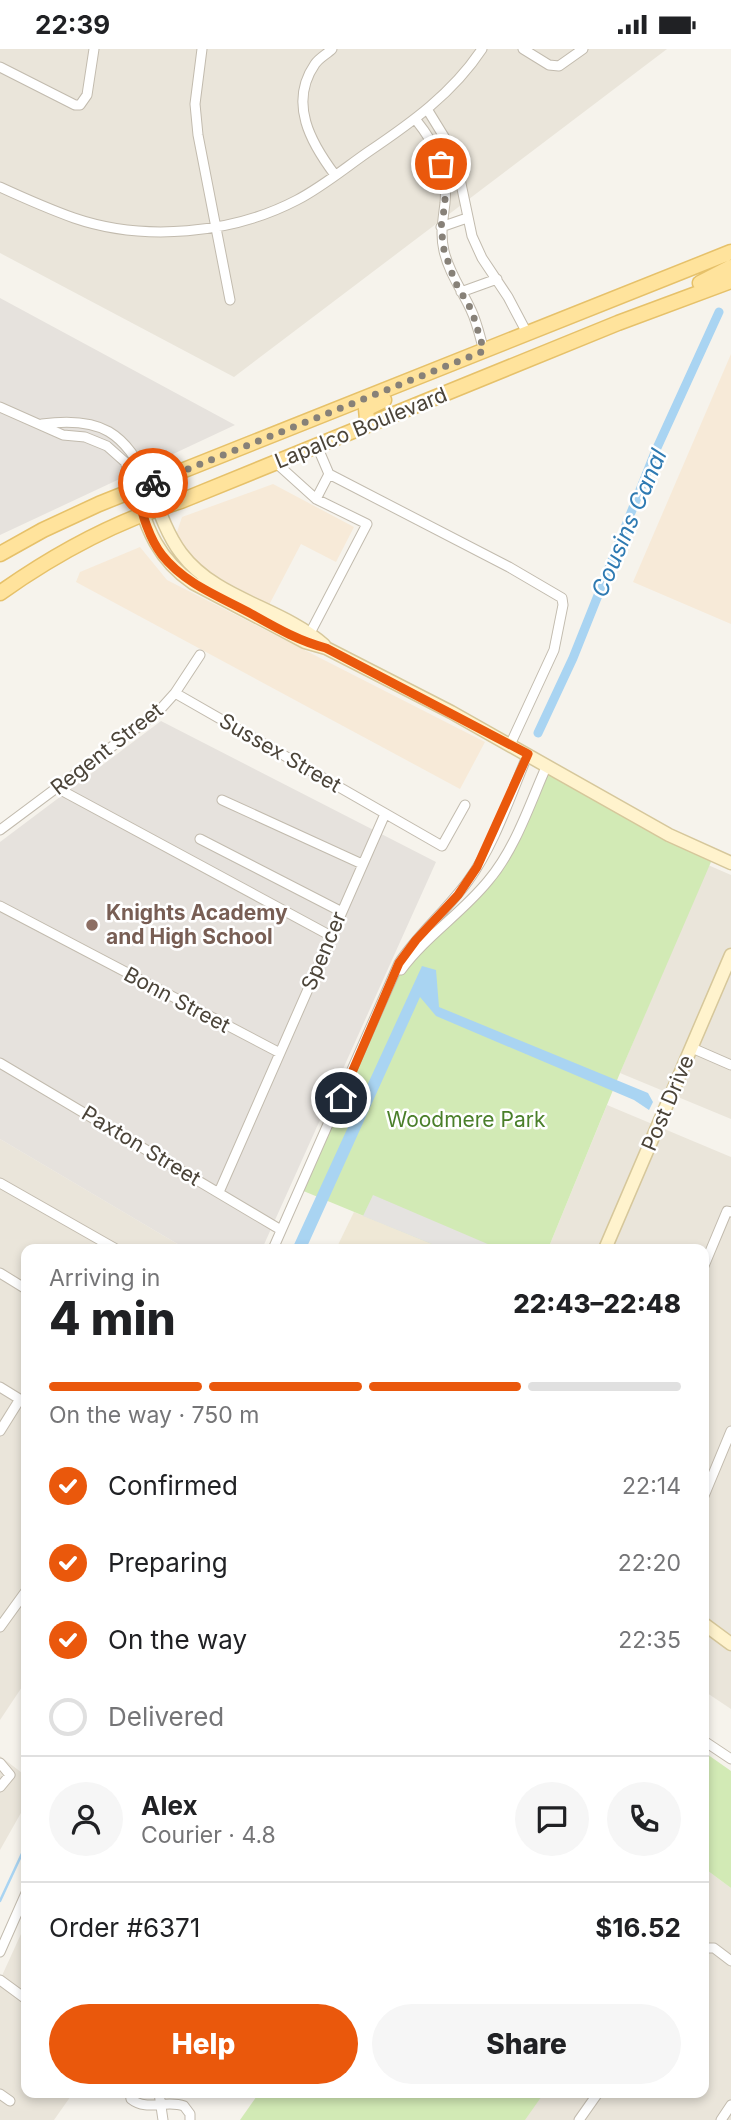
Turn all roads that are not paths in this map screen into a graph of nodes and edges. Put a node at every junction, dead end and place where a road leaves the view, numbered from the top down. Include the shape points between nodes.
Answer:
1 (94, 49) edge
2 (202, 49) edge
3 (332, 49) edge
4 (482, 49) edge
5 (523, 49) edge
6 (583, 49) edge
7 (0, 67) edge
8 (427, 109) junction
9 (416, 120) junction
10 (458, 168) junction
11 (443, 173) junction
12 (335, 176) junction
13 (0, 187) edge
14 (467, 218) junction
15 (441, 227) junction
16 (214, 228) junction
17 (731, 253) edge
18 (731, 267) edge
19 (497, 279) junction
20 (731, 281) edge
21 (655, 282) junction
22 (461, 292) junction
23 (230, 300) dead end
24 (661, 308) junction
25 (618, 323) junction
26 (527, 333) junction
27 (484, 351) junction
28 (443, 367) junction
29 (0, 407) edge
30 (338, 409) junction
31 (374, 423) junction
32 (41, 424) junction
33 (317, 446) junction
34 (275, 462) junction
35 (247, 473) junction
36 (329, 474) junction
37 (143, 487) junction
38 (316, 499) junction
39 (159, 508) junction
40 (142, 514) junction
41 (0, 554) edge
42 (0, 593) edge
43 (308, 638) junction
44 (200, 655) dead end
45 (175, 693) junction
46 (510, 745) junction
47 (528, 754) junction
48 (547, 765) junction
49 (57, 788) junction
50 (222, 800) dead end
51 (465, 805) dead end
52 (385, 814) junction
53 (495, 829) junction
54 (0, 830) edge
55 (200, 839) dead end
56 (511, 845) junction
57 (731, 863) edge
58 (362, 864) junction
59 (0, 906) edge
60 (342, 912) junction
61 (331, 936) junction
62 (730, 962) edge
63 (391, 982) junction
64 (692, 1048) junction
65 (279, 1053) junction
66 (0, 1063) edge
67 (731, 1065) edge
68 (0, 1182) edge
69 (219, 1192) junction
70 (729, 1212) edge
71 (281, 1230) junction
72 (107, 1244) edge
73 (275, 1244) edge
74 (607, 1244) edge
75 (709, 1255) edge
76 (0, 1273) edge
77 (21, 1286) edge
78 (0, 1387) edge
79 (21, 1400) edge
80 (21, 1404) edge
81 (0, 1431) edge
82 (731, 1431) edge
83 (709, 1484) edge
84 (21, 1598) edge
85 (0, 1627) edge
86 (709, 1628) edge
87 (731, 1643) edge
88 (709, 1744) edge
89 (731, 1759) edge
90 (0, 1763) edge
91 (0, 1787) edge
92 (21, 1904) edge
93 (709, 1949) edge
94 (0, 1952) edge
95 (731, 1961) edge
96 (0, 1980) edge
97 (21, 1995) edge
98 (0, 2094) edge
99 (131, 2098) edge
100 (160, 2098) edge
101 (594, 2098) edge
102 (10, 2101) dead end
103 (161, 2104) junction
104 (731, 2105) edge
105 (163, 2120) edge
106 (190, 2120) edge
107 (579, 2120) edge
108 (720, 2120) edge

1 - 7 street via 87,95 75,105
2 - 16 street via 195,104
3 - 12 street via 315,64 305,88 303,118 319,155
4 - 8 street via 463,75
5 - 6 street via 559,66
8 - 9 street
8 - 10 street
9 - 11 street via 431,139
9 - 12 street
10 - 11 street
10 - 14 street
11 - 15 street
12 - 16 street via 268,213
13 - 16 street via 108,226
14 - 15 street
14 - 19 street via 482,258
15 - 22 street via 444,250
16 - 23 street
17 - 21 main road, Lapalco Boulevard
18 - 24 main road
19 - 22 street
19 - 26 street
20 - 24 main road, Lapalco Boulevard
21 - 25 main road via 614,307 612,316
21 - 26 main road, Lapalco Boulevard
22 - 27 street
24 - 25 main road, Lapalco Boulevard
25 - 31 main road, Lapalco Boulevard
26 - 27 main road, Lapalco Boulevard
27 - 28 main road, Lapalco Boulevard
28 - 30 main road, Lapalco Boulevard
28 - 31 main road via 421,385 366,409 367,419
29 - 32 street
30 - 35 main road via 345,420 338,432 275,455
30 - 37 main road, Lapalco Boulevard
31 - 33 main road, Lapalco Boulevard
32 - 37 street via 107,446
32 - 37 street via 78,422 106,430 130,447
33 - 34 main road, Lapalco Boulevard
33 - 36 street
34 - 35 main road, Lapalco Boulevard
34 - 38 street
35 - 39 main road, Lapalco Boulevard
36 - 38 street
36 - 46 street via 562,599 554,650
37 - 39 street
37 - 40 street
37 - 41 main road, Lapalco Boulevard via 70,517
38 - 43 street via 368,524
39 - 40 main road, Lapalco Boulevard
39 - 43 street via 176,547 197,570
40 - 42 main road, Lapalco Boulevard via 41,564
40 - 43 street via 160,553 180,574
43 - 46 street
44 - 45 street, Regent Street
45 - 49 street, Regent Street via 157,713
45 - 52 street, Sussex Street
46 - 47 street
47 - 48 street
47 - 53 street
48 - 56 street
48 - 57 street via 669,835
49 - 54 street, Regent Street
49 - 61 street
50 - 58 street
51 - 52 street via 442,846
52 - 58 street, Spencer
53 - 56 street via 506,828
53 - 63 street via 468,882 405,954
55 - 60 street
56 - 63 street via 490,880 426,940
58 - 60 street, Spencer
59 - 65 street, Bonn Street
60 - 61 street, Spencer
61 - 65 street, Spencer
62 - 64 street, Post Drive
63 - 71 street
64 - 67 street
64 - 74 street, Post Drive
65 - 69 street, Spencer
66 - 69 street, Paxton Street
68 - 72 street
69 - 71 street, Paxton Street
70 - 75 street
71 - 73 street
76 - 77 street
78 - 79 street
80 - 81 street
82 - 83 street
84 - 85 street
86 - 87 street
88 - 89 street
90 - 91 street via 10,1775
92 - 94 street
93 - 95 street
96 - 97 street
98 - 102 street
99 - 103 street via 140,2104
100 - 103 street
101 - 107 street
103 - 105 street
103 - 106 street via 184,2106
104 - 108 street

